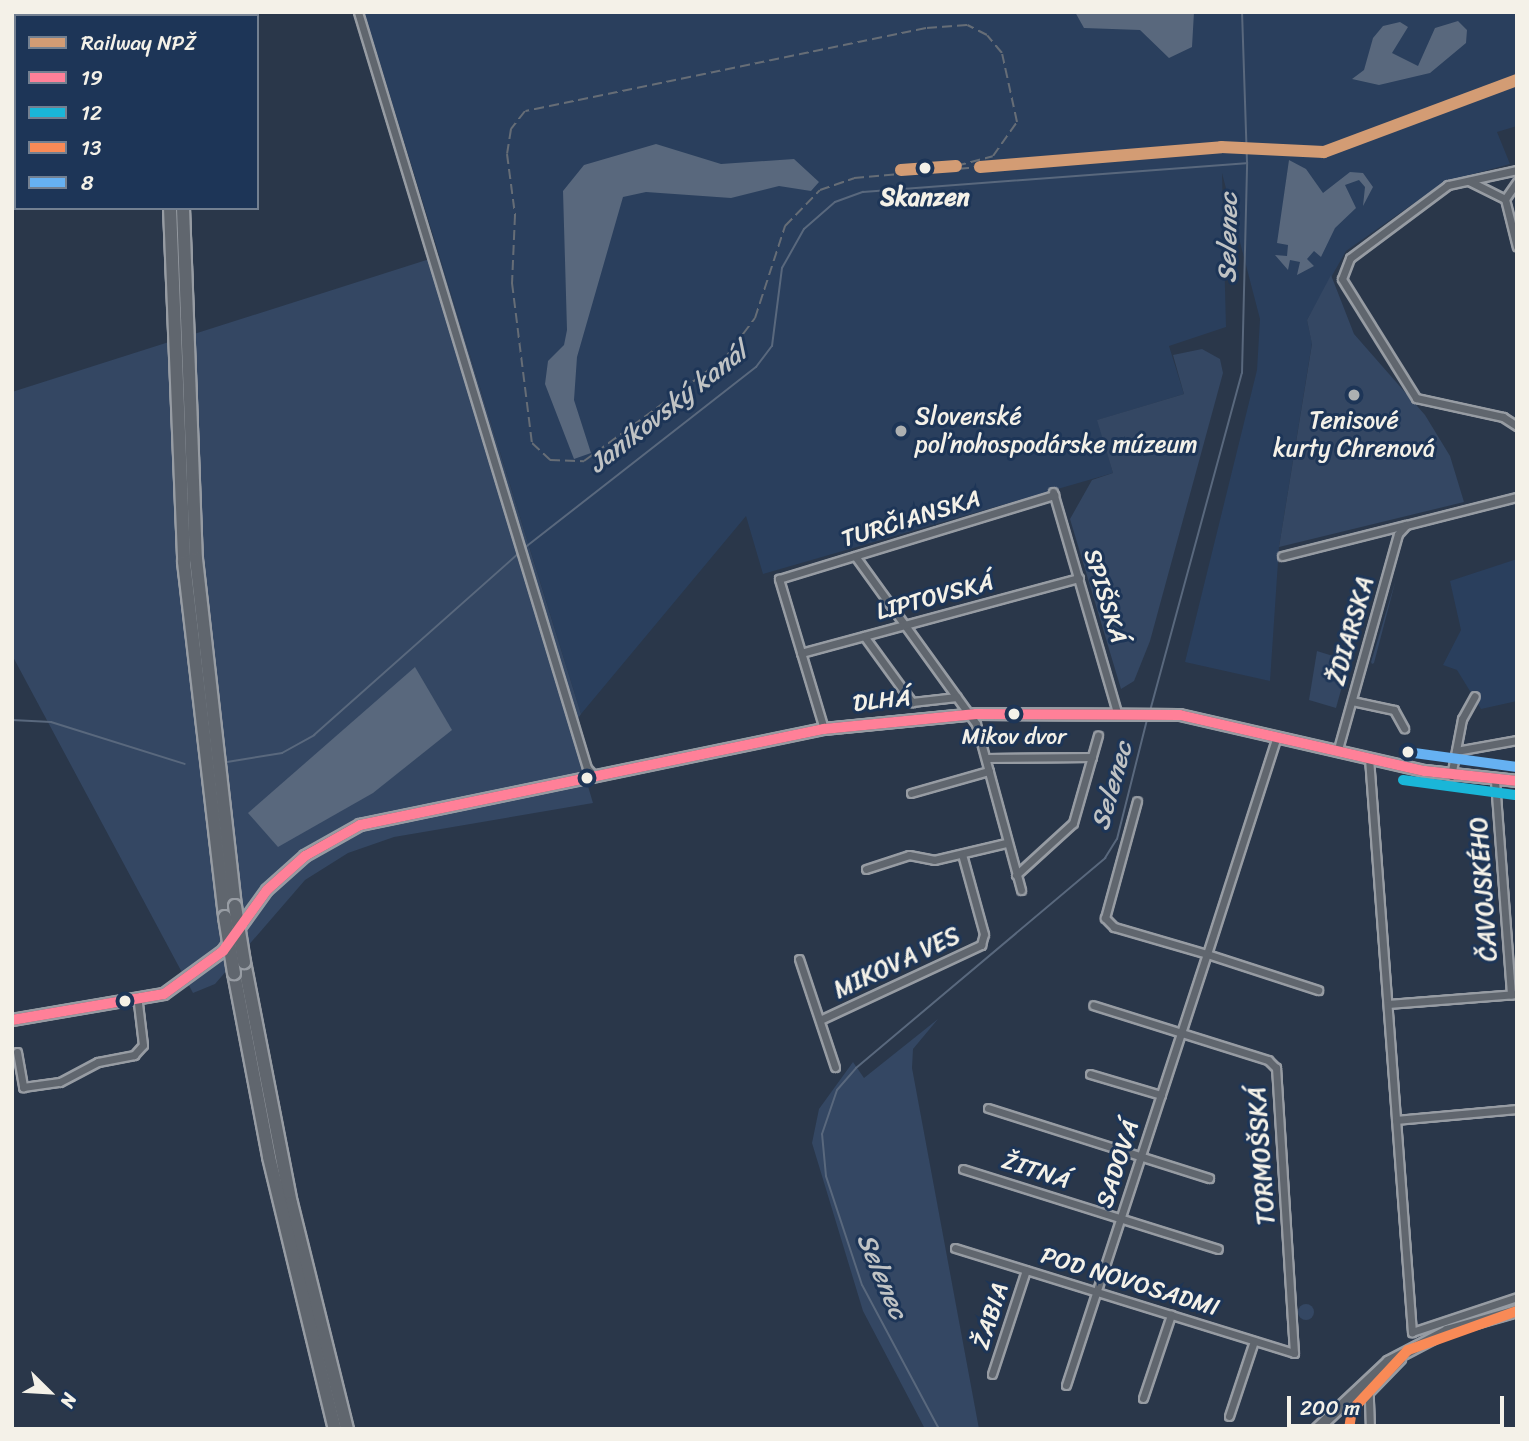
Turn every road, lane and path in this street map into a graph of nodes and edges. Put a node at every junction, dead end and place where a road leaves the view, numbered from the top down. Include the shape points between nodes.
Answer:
1 (358, 12) edge
2 (1517, 170) edge
3 (1468, 181) junction
4 (1517, 182) edge
5 (1504, 199) junction
6 (170, 210) edge
7 (183, 210) edge
8 (1517, 247) edge
9 (1517, 426) edge
10 (1054, 493) joint
11 (1517, 497) edge
12 (1406, 525) junction
13 (855, 556) junction
14 (1282, 556) dead end
15 (1079, 578) junction
16 (905, 625) junction
17 (864, 636) junction
18 (801, 653) junction
19 (1475, 696) dead end
20 (957, 697) junction
21 (1352, 701) junction
22 (1117, 712) junction
23 (969, 715) junction
24 (1404, 728) dead end
25 (824, 729) junction
26 (1098, 735) dead end
27 (1278, 736) junction
28 (1517, 740) edge
29 (1338, 749) junction
30 (1456, 751) junction
31 (1092, 757) junction
32 (986, 758) junction
33 (1369, 758) junction
34 (989, 771) junction
35 (1451, 776) junction
36 (595, 777) junction
37 (1495, 780) junction
38 (1517, 781) edge
39 (911, 793) dead end
40 (1138, 801) dead end
41 (1006, 843) junction
42 (962, 854) junction
43 (866, 869) dead end
44 (1016, 875) junction
45 (1021, 890) dead end
46 (1207, 954) junction
47 (799, 959) dead end
48 (1318, 990) dead end
49 (1514, 994) edge
50 (138, 1003) junction
51 (1388, 1004) junction
52 (1093, 1005) dead end
53 (12, 1020) edge
54 (820, 1020) junction
55 (1181, 1032) junction
56 (17, 1052) dead end
57 (835, 1067) dead end
58 (1090, 1074) dead end
59 (1161, 1095) junction
60 (988, 1108) dead end
61 (1517, 1110) edge
62 (1396, 1121) junction
63 (1141, 1157) junction
64 (963, 1168) dead end
65 (1209, 1178) dead end
66 (1121, 1218) junction
67 (955, 1248) dead end
68 (1218, 1249) dead end
69 (1026, 1270) junction
70 (1097, 1292) junction
71 (1517, 1297) edge
72 (1517, 1311) edge
73 (1171, 1315) junction
74 (1254, 1341) junction
75 (1408, 1350) junction
76 (1294, 1353) joint
77 (992, 1374) dead end
78 (1066, 1385) dead end
79 (1143, 1398) dead end
80 (1229, 1416) dead end
81 (335, 1429) edge
82 (347, 1429) edge
83 (1317, 1429) edge
84 (1370, 1429) edge

1 - 36 street
2 - 3 street
3 - 5 street
3 - 9 street via 1448,184 1350,258 1342,279 1416,398 1503,417
4 - 5 street
5 - 8 street
6 - 81 highway, bridge via 184,562 225,917 274,1181
7 - 82 highway, bridge via 196,559 235,906 297,1228
10 - 13 street, TURČIANSKA
10 - 15 street, SPIŠSKÁ
11 - 12 street, ŽDIARSKA
12 - 14 street, ŽDIARSKA
12 - 21 street, ŽDIARSKA via 1398,534
13 - 16 street
13 - 18 street, TURČIANSKA via 779,579
15 - 16 street, LIPTOVSKÁ
15 - 22 street, SPIŠSKÁ
16 - 17 street, LIPTOVSKÁ
16 - 20 street
17 - 18 street, LIPTOVSKÁ
17 - 20 street via 912,702
18 - 25 street
19 - 30 street
20 - 23 street
21 - 24 street via 1394,710
21 - 29 street, ŽDIARSKA
22 - 23 street, DLHÁ
22 - 27 street, DLHÁ via 1156,713
23 - 25 street, DLHÁ
23 - 32 street
25 - 36 street, DLHÁ
26 - 31 street
27 - 29 street, DLHÁ
27 - 46 street, SADOVÁ
28 - 30 street
29 - 33 street, DLHÁ
30 - 35 street
31 - 32 street
31 - 44 street via 1073,823
32 - 34 street
33 - 35 street, DLHÁ
33 - 51 street
34 - 39 street
34 - 41 street
35 - 37 street, DLHÁ
36 - 50 street, DLHÁ via 402,815 331,839 267,890 223,951 194,978
37 - 38 street, DLHÁ
37 - 49 street, ČAVOJSKÉHO
40 - 46 street via 1105,918 1114,927
41 - 42 street
41 - 44 street
42 - 43 street via 934,860 909,855
42 - 54 street, MIKOVA VES via 984,934 981,945
44 - 45 street
46 - 48 street
46 - 55 street, SADOVÁ
47 - 54 street, MIKOVA VES
49 - 51 street
50 - 53 street, DLHÁ
50 - 56 street via 144,1045 134,1055 98,1062 60,1082 23,1087
51 - 62 street
52 - 55 street, TORMOŠSKÁ
54 - 57 street, MIKOVA VES
55 - 59 street, SADOVÁ
55 - 76 street, TORMOŠSKÁ via 1268,1060 1276,1068
58 - 59 street
59 - 63 street, SADOVÁ
60 - 63 street
61 - 62 street
62 - 71 street via 1412,1332
63 - 65 street
63 - 66 street, SADOVÁ
64 - 66 street, ŽITNÁ
66 - 68 street, ŽITNÁ
66 - 70 street, SADOVÁ
67 - 69 street, POD NOVOSADMI
69 - 70 street, POD NOVOSADMI
69 - 77 street, ŽABIA
70 - 73 street, POD NOVOSADMI
70 - 78 street, SADOVÁ
72 - 75 main road
73 - 74 street, POD NOVOSADMI
73 - 79 street
74 - 76 street, POD NOVOSADMI
74 - 80 street
75 - 83 main road via 1355,1387
75 - 84 street via 1369,1392

